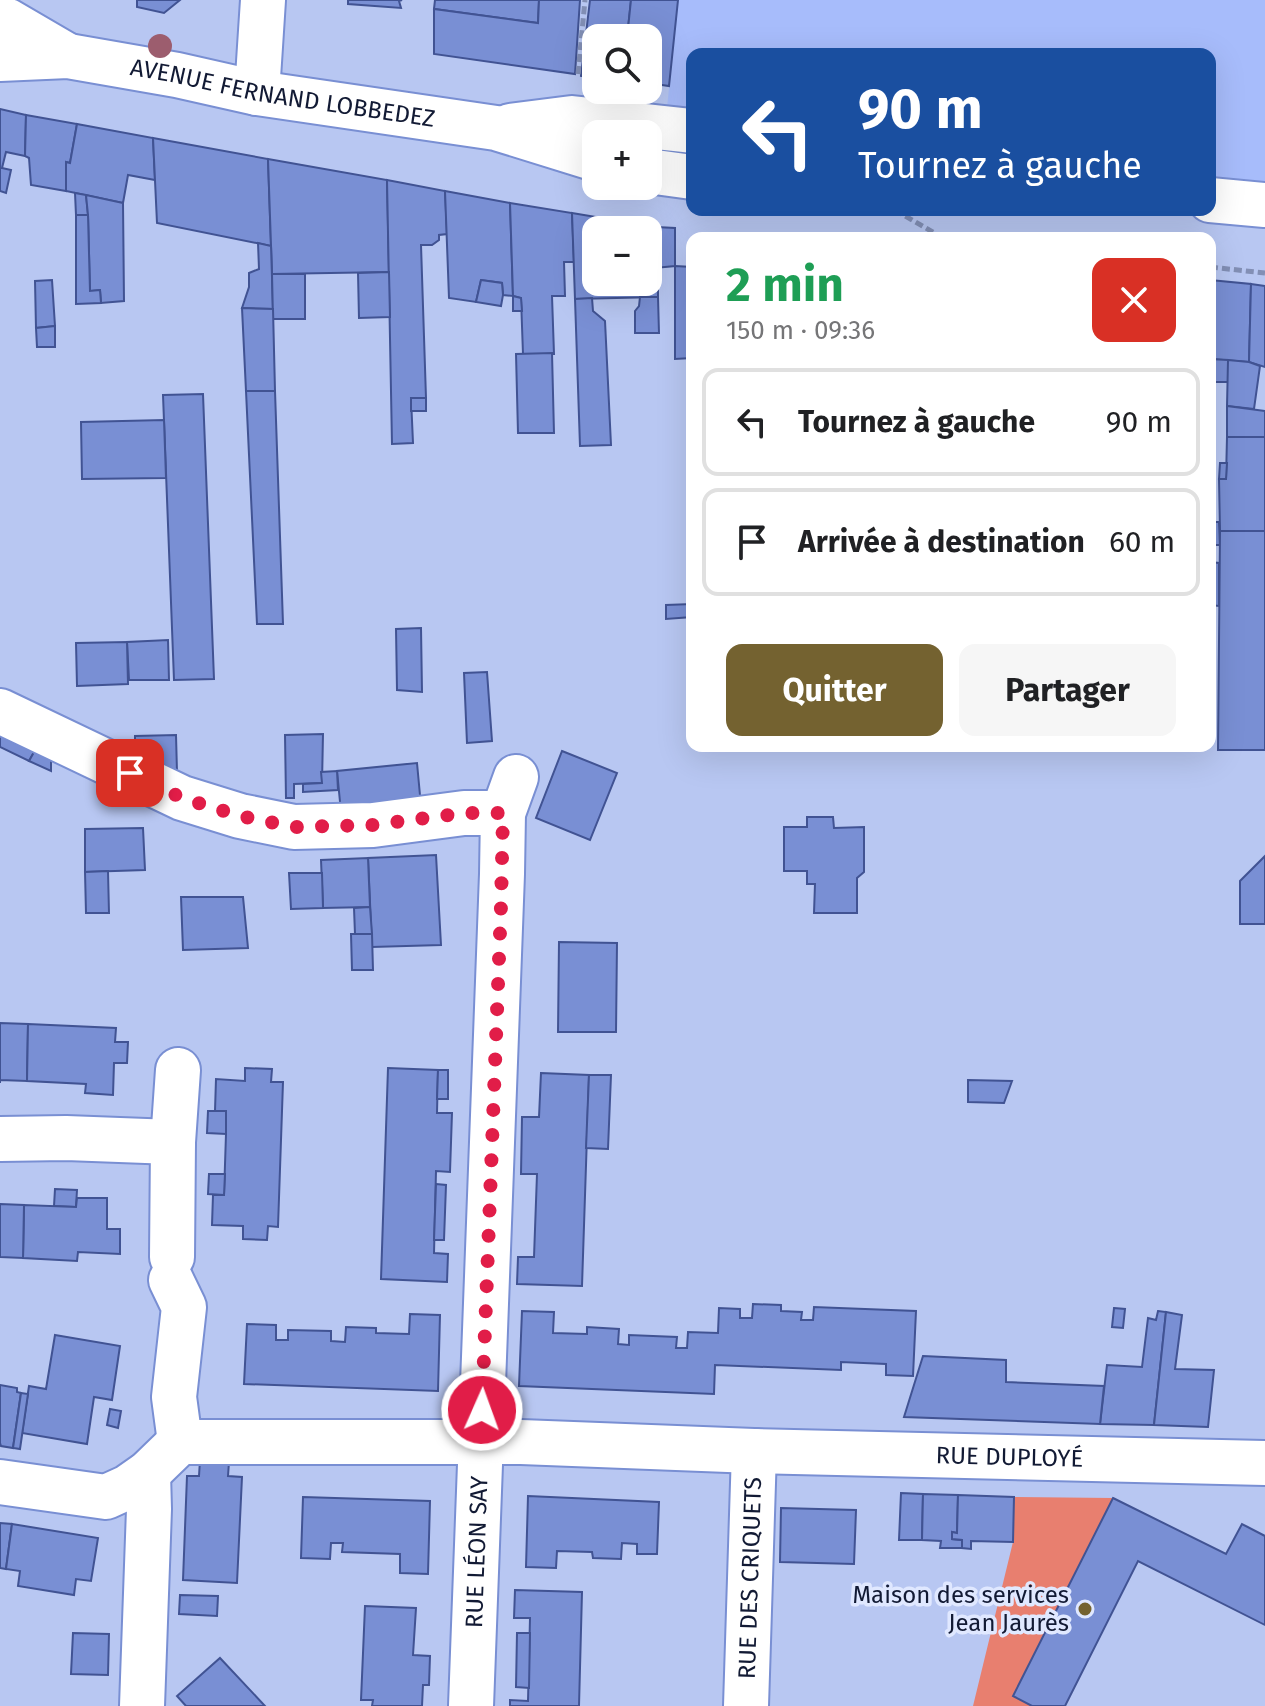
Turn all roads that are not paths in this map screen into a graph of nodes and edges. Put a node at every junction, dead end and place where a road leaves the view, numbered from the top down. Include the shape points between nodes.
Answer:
1 (263, 0) edge
2 (0, 19) edge
3 (68, 56) junction
4 (0, 59) edge
5 (257, 93) junction
6 (496, 128) junction
7 (686, 130) edge
8 (582, 155) edge
9 (662, 173) edge
10 (686, 176) edge
11 (1216, 201) edge
12 (1265, 205) edge
13 (0, 711) edge
14 (178, 1070) dead end
15 (0, 1139) edge
16 (173, 1142) junction
17 (180, 1442) junction
18 (481, 1442) junction
19 (754, 1451) junction
20 (1265, 1463) edge
21 (148, 1473) junction
22 (0, 1482) edge
23 (142, 1706) edge
24 (471, 1706) edge
25 (746, 1706) edge

1 - 5 street
2 - 3 street, AVENUE FERNAND LOBBEDEZ
3 - 4 street, AVENUE FERNAND LOBBEDEZ
3 - 5 street, AVENUE FERNAND LOBBEDEZ
5 - 6 street, AVENUE FERNAND LOBBEDEZ
6 - 7 street, AVENUE FERNAND LOBBEDEZ via 572,118
6 - 8 street, AVENUE FERNAND LOBBEDEZ
9 - 10 street
11 - 12 street
13 - 18 street, RUE LÉON SAY via 182,798 294,827 373,825 464,813 509,795
14 - 16 street
15 - 16 street
16 - 17 street via 172,1268 184,1307 174,1397
17 - 18 street, RUE DUPLOYÉ
17 - 21 street
18 - 19 street, RUE DUPLOYÉ
18 - 24 street, RUE LÉON SAY
19 - 20 street, RUE DUPLOYÉ
19 - 25 street, RUE DES CRIQUETS
21 - 22 street via 106,1497
21 - 23 street

